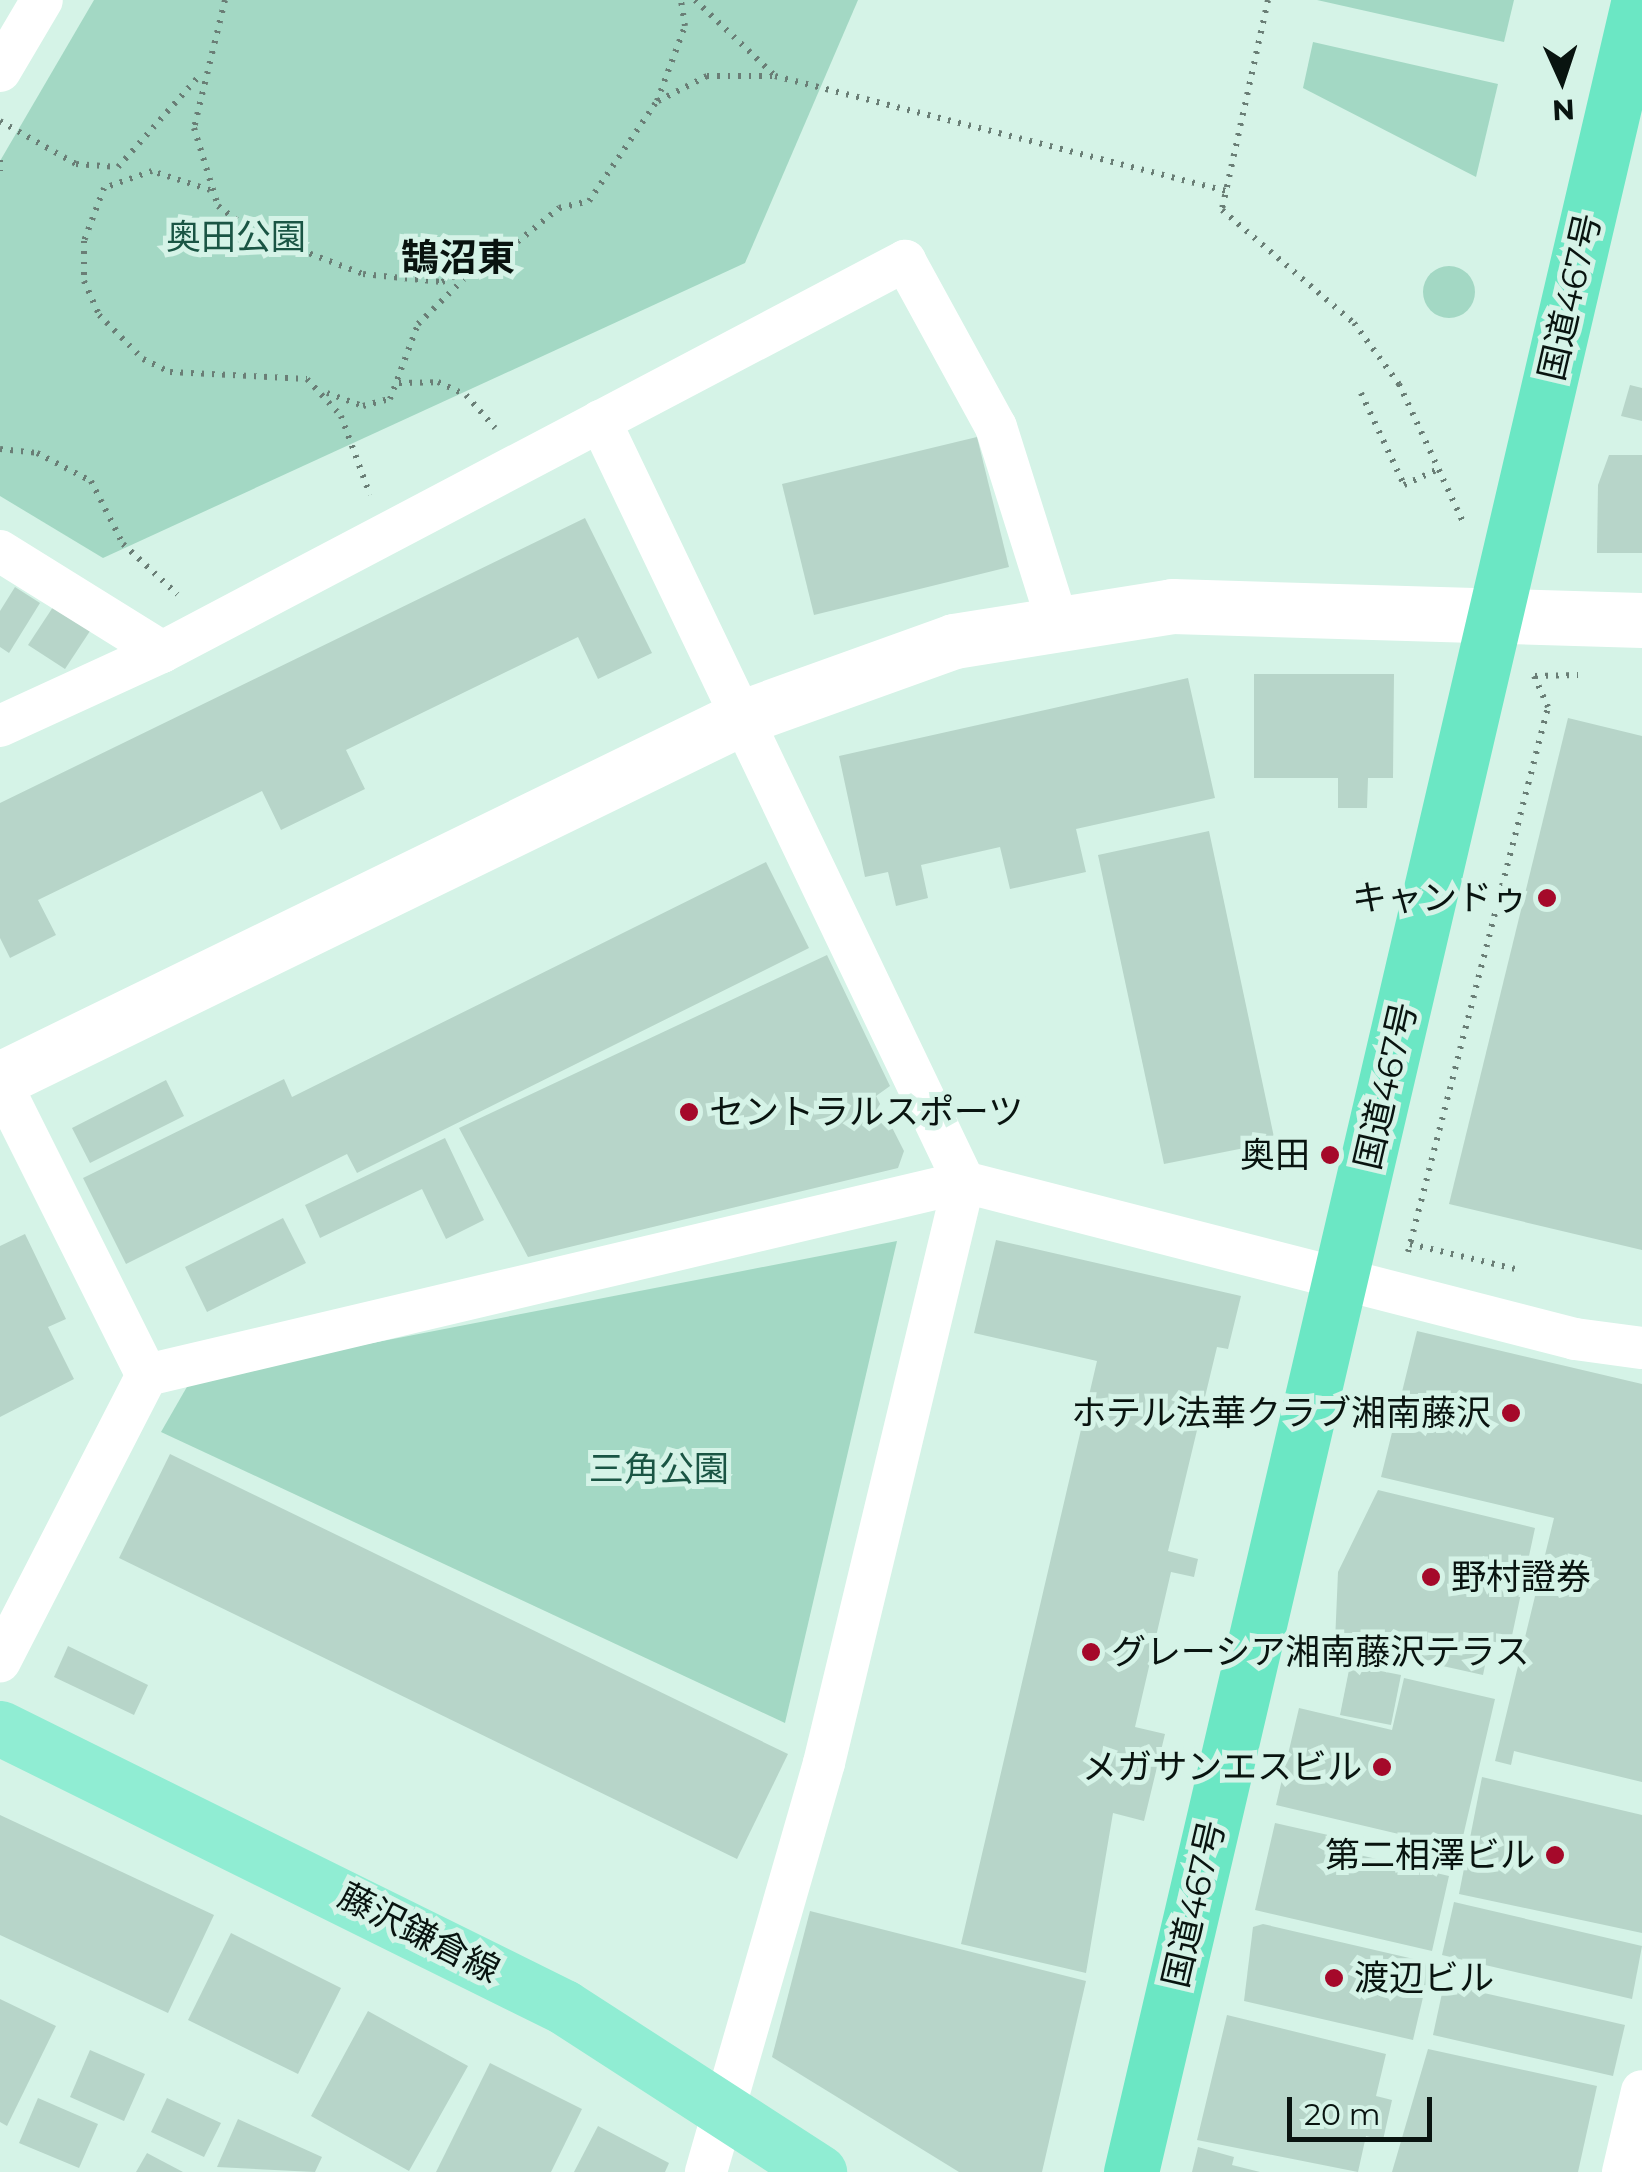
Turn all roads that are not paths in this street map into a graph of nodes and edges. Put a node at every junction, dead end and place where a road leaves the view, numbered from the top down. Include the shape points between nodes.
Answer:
1 (42, 0) edge
2 (1639, 0) edge
3 (0, 71) edge
4 (1629, 100) edge
5 (600, 422) junction
6 (0, 551) edge
7 (1496, 615) junction
8 (1642, 620) edge
9 (1057, 621) junction
10 (162, 652) junction
11 (743, 717) junction
12 (0, 726) edge
13 (0, 1080) edge
14 (964, 1182) junction
15 (1342, 1280) junction
16 (1642, 1348) edge
17 (147, 1375) junction
18 (0, 1661) edge
19 (0, 1728) edge
20 (1642, 2091) edge
21 (724, 2109) junction
22 (1631, 2163) edge
23 (706, 2172) edge
24 (820, 2172) edge
25 (1131, 2172) edge

1 - 3 street
2 - 4 highway, 国道467号
4 - 7 highway, 国道467号
5 - 9 street via 905,261 996,427
5 - 10 street
5 - 11 street
6 - 10 street
7 - 8 street
7 - 9 street via 1172,606
7 - 15 highway, 国道467号
9 - 11 street via 935,647
10 - 12 street
11 - 13 street
11 - 14 street
13 - 17 street
14 - 15 street
14 - 17 street
14 - 21 street via 824,1762
15 - 16 street
15 - 25 highway, 国道467号
17 - 18 street
19 - 21 main road, 藤沢鎌倉線 via 547,1999
20 - 22 street
21 - 23 street
21 - 24 main road, 藤沢鎌倉線

